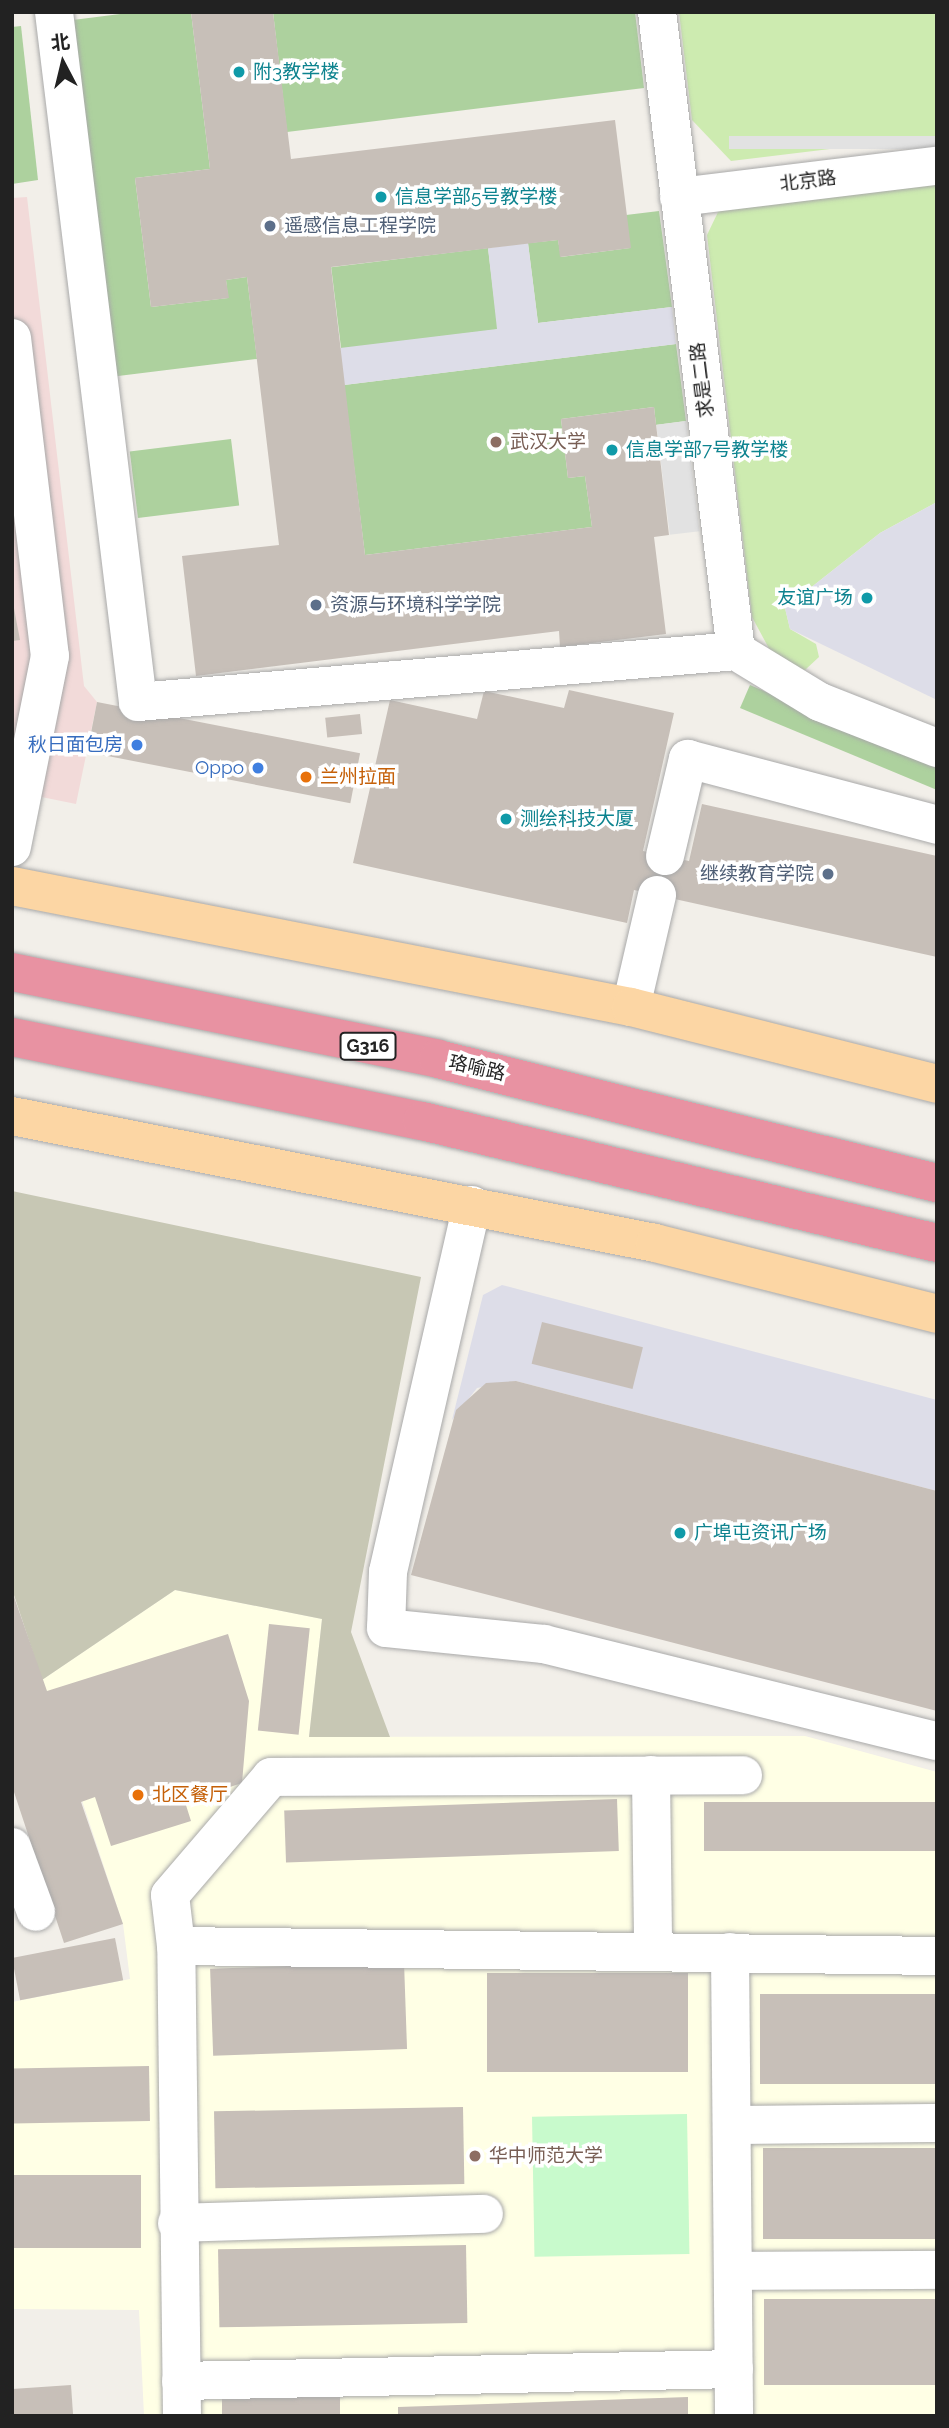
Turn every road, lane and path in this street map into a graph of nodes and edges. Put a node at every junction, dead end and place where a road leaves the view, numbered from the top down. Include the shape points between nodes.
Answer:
1 (54, 12) edge
2 (657, 12) edge
3 (937, 166) edge
4 (679, 197) junction
5 (12, 338) edge
6 (736, 652) junction
7 (937, 748) edge
8 (937, 825) edge
9 (12, 846) edge
10 (665, 856) dead end
11 (12, 886) edge
12 (657, 895) dead end
13 (12, 972) edge
14 (631, 1007) junction
15 (12, 1037) edge
16 (937, 1084) edge
17 (12, 1116) edge
18 (937, 1184) edge
19 (472, 1205) junction
20 (937, 1243) edge
21 (937, 1314) edge
22 (937, 1741) edge
23 (651, 1775) junction
24 (743, 1775) dead end
25 (12, 1847) edge
26 (36, 1912) dead end
27 (176, 1946) junction
28 (653, 1950) junction
29 (730, 1952) junction
30 (937, 1956) edge
31 (937, 2123) edge
32 (732, 2125) junction
33 (484, 2214) dead end
34 (177, 2223) junction
35 (937, 2270) edge
36 (733, 2271) junction
37 (734, 2369) junction
38 (181, 2398) edge
39 (734, 2416) edge

1 - 6 street via 138,702
2 - 4 street, 求是二路
3 - 4 street, 北京路
4 - 6 street, 求是二路
5 - 9 street via 50,656
6 - 7 street via 820,702
8 - 10 street via 688,759
11 - 14 main road
12 - 14 street
13 - 18 highway, 珞喻路 / G316 via 438,1059
14 - 16 main road
15 - 20 highway via 422,1121
17 - 19 main road
19 - 21 main road via 668,1246
19 - 22 street via 388,1572 386,1628 544,1644
23 - 24 street
23 - 27 street via 271,1777 170,1895
23 - 28 street
25 - 26 street
27 - 28 street
27 - 34 street
28 - 29 street
29 - 30 street
29 - 32 street
31 - 32 street
32 - 36 street
33 - 34 street
34 - 38 street
35 - 36 street
36 - 37 street
37 - 38 street
37 - 39 street

